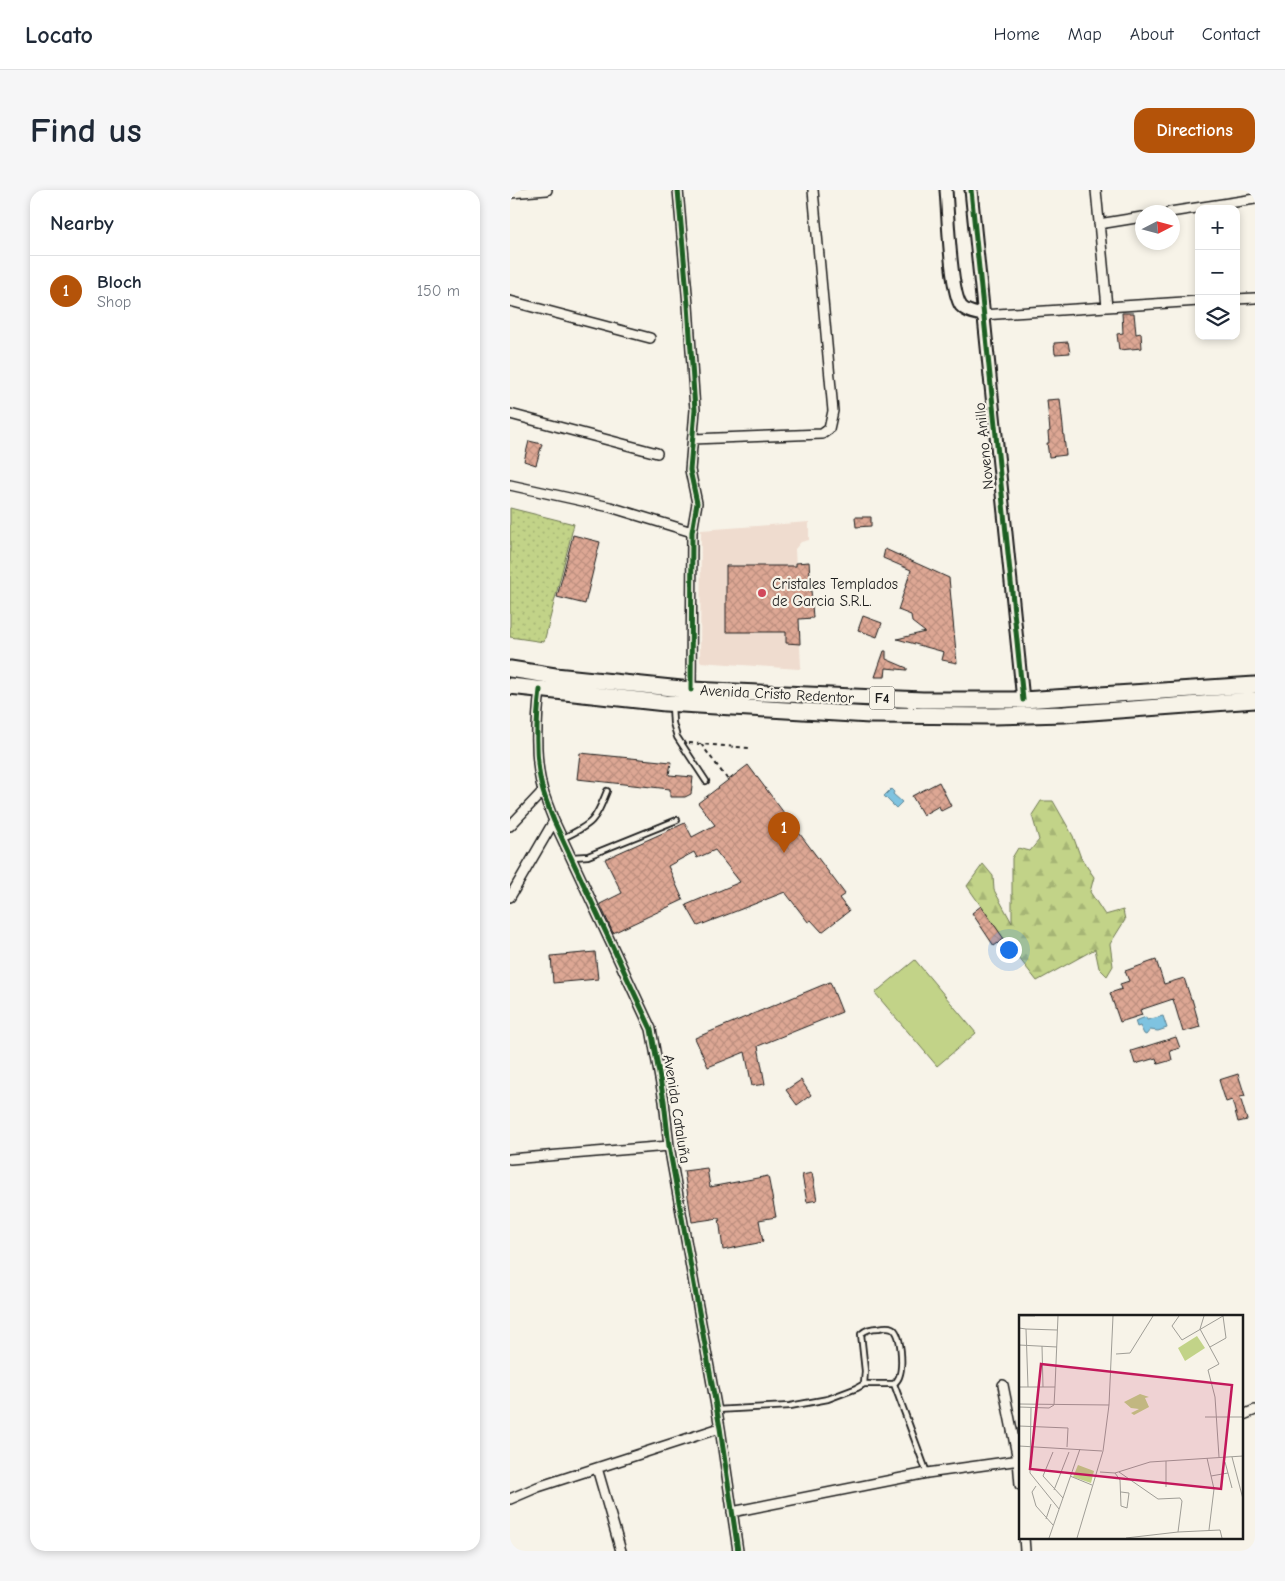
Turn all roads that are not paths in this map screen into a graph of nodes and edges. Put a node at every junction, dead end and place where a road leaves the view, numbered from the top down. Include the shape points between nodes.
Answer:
1 (547, 190) edge
2 (678, 190) edge
3 (813, 190) edge
4 (946, 190) edge
5 (971, 190) edge
6 (1096, 190) edge
7 (532, 191) edge
8 (510, 192) edge
9 (1255, 199) edge
10 (1180, 210) edge
11 (1135, 218) edge
12 (1099, 224) junction
13 (1255, 298) edge
14 (1240, 299) edge
15 (510, 301) edge
16 (1195, 301) edge
17 (1107, 307) junction
18 (982, 315) junction
19 (650, 338) dead end
20 (510, 414) edge
21 (693, 439) junction
22 (657, 452) dead end
23 (510, 485) edge
24 (692, 532) junction
25 (510, 669) edge
26 (1255, 685) edge
27 (510, 686) edge
28 (540, 690) junction
29 (691, 690) junction
30 (1023, 700) junction
31 (1255, 700) edge
32 (672, 704) junction
33 (706, 781) dead end
34 (543, 791) junction
35 (607, 791) dead end
36 (677, 820) dead end
37 (554, 821) junction
38 (510, 826) edge
39 (563, 838) junction
40 (572, 857) junction
41 (510, 897) edge
42 (670, 1146) junction
43 (510, 1159) edge
44 (864, 1384) junction
45 (894, 1384) junction
46 (1004, 1385) dead end
47 (716, 1410) junction
48 (1255, 1410) edge
49 (1242, 1416) edge
50 (720, 1428) junction
51 (1019, 1460) edge
52 (597, 1468) junction
53 (927, 1473) junction
54 (510, 1499) edge
55 (732, 1512) junction
56 (1024, 1538) edge
57 (621, 1551) edge
58 (738, 1551) edge
59 (1025, 1551) edge

1 - 7 street
2 - 21 street via 695,410
3 - 21 street via 833,411 829,430 822,434
4 - 18 street via 958,300 965,310
5 - 18 street, Noveno Anillo
6 - 12 street
7 - 8 street
9 - 10 street
11 - 12 street
12 - 17 street
13 - 14 street
15 - 19 street
16 - 17 street
17 - 18 street
18 - 30 street, Noveno Anillo
20 - 22 street
21 - 24 street via 690,470 697,503
23 - 24 street via 610,507
24 - 29 street
25 - 29 highway, Avenida Cristo Redentor / F4
26 - 30 highway, Avenida Cristo Redentor / F4
27 - 28 highway, Avenida Cristo Redentor / F4
28 - 32 highway, Avenida Cristo Redentor / F4
28 - 34 street, Avenida Cataluña via 537,752
29 - 30 highway, Avenida Cristo Redentor / F4 via 923,700
31 - 32 highway, Avenida Cristo Redentor / F4 via 1064,714 977,716 870,715
32 - 33 lane via 677,737
34 - 37 street, Avenida Cataluña
34 - 38 street
35 - 39 lane via 598,813 586,827
36 - 40 lane via 588,856
37 - 39 street, Avenida Cataluña
37 - 41 street
39 - 40 street, Avenida Cataluña
40 - 42 street, Avenida Cataluña via 651,1029
42 - 43 street
42 - 47 street, Avenida Cataluña
44 - 45 lane
44 - 45 lane via 861,1334 865,1330 888,1327 896,1331 900,1344 902,1363
44 - 47 lane via 828,1399 790,1406
45 - 53 lane
46 - 51 street
47 - 50 street, Avenida Cataluña
48 - 49 street
50 - 52 street
50 - 55 street, Avenida Cataluña
51 - 53 street
52 - 54 street
52 - 57 street
53 - 55 street
55 - 58 street, Avenida Cataluña
56 - 59 street

